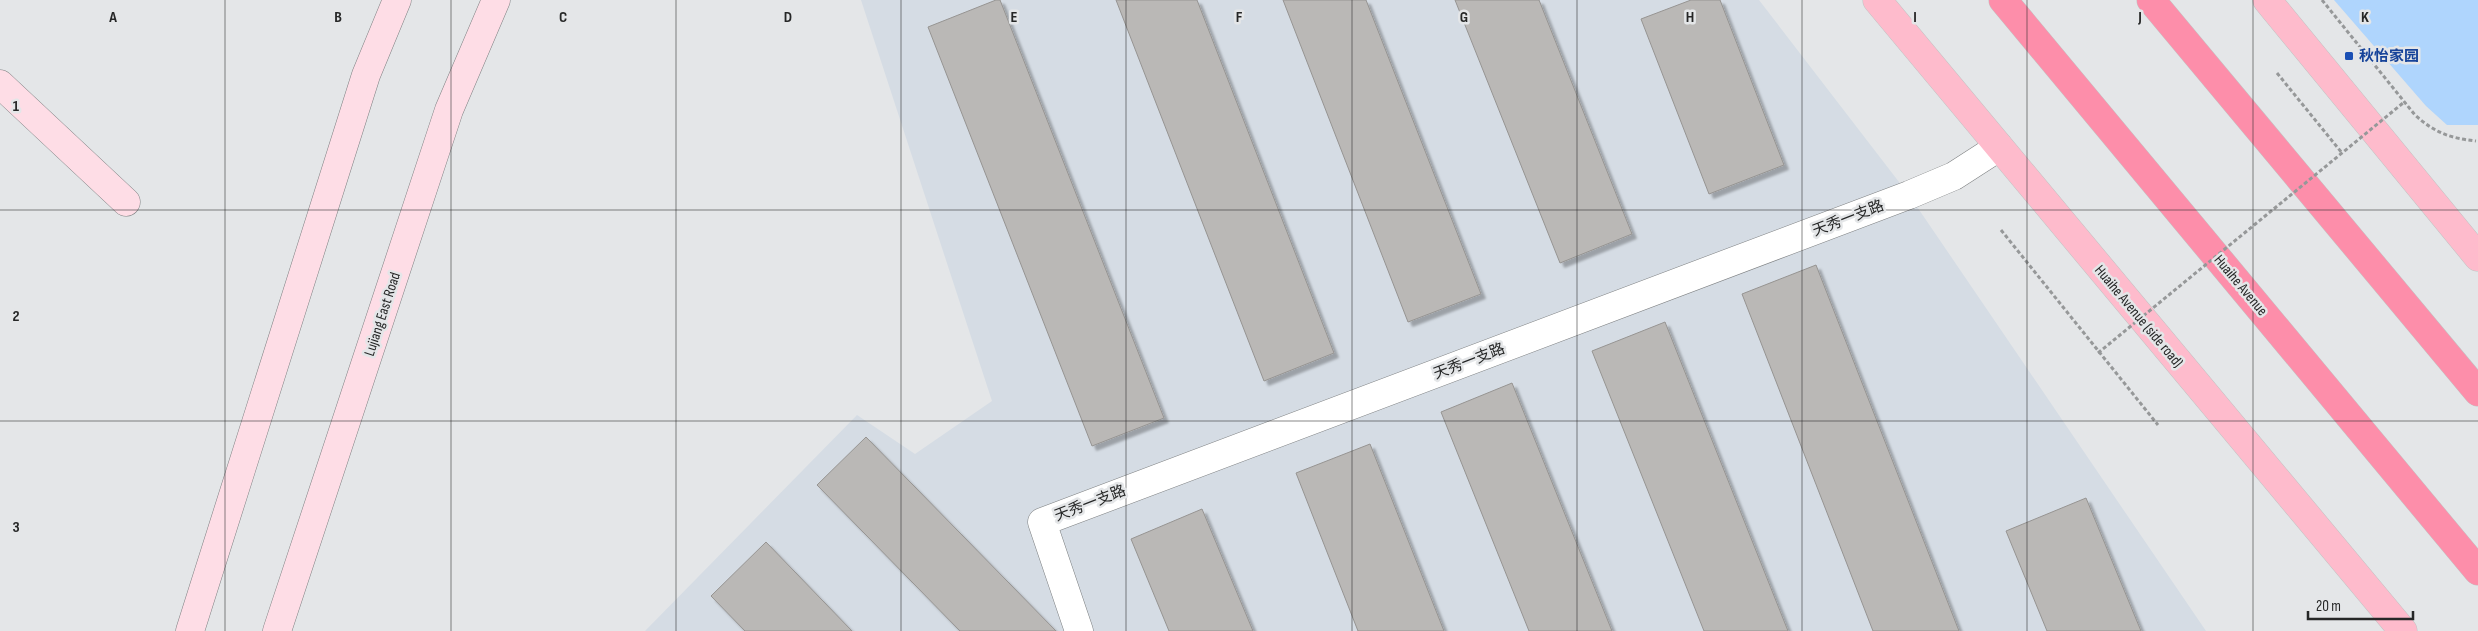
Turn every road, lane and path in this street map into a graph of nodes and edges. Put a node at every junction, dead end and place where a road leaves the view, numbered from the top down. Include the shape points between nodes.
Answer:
1 (397, 0) edge
2 (496, 0) edge
3 (1876, 0) edge
4 (2003, 0) edge
5 (2151, 0) edge
6 (2267, 0) edge
7 (2322, 0) edge
8 (2277, 73) dead end
9 (0, 84) edge
10 (2403, 103) junction
11 (2476, 142) dead end
12 (1999, 147) junction
13 (2342, 153) junction
14 (126, 202) dead end
15 (2001, 230) dead end
16 (2478, 257) edge
17 (2098, 353) junction
18 (2478, 392) edge
19 (2158, 425) dead end
20 (2478, 571) edge
21 (190, 631) edge
22 (277, 631) edge
23 (1079, 631) edge
24 (2403, 631) edge

1 - 21 street via 366,76
2 - 22 street, Lujiang East Road via 449,110
3 - 12 main road, Huaihe Avenue (side road)
4 - 20 highway, Huaihe Avenue
5 - 18 highway
6 - 16 main road
7 - 10 path
8 - 13 path
9 - 14 street
10 - 11 path via 2431,129
10 - 13 path, bridge
12 - 23 street, 天秀一支路 via 1954,176 1909,195 1042,522
12 - 24 main road, Huaihe Avenue (side road)
13 - 17 path, bridge
15 - 17 path
17 - 19 path

